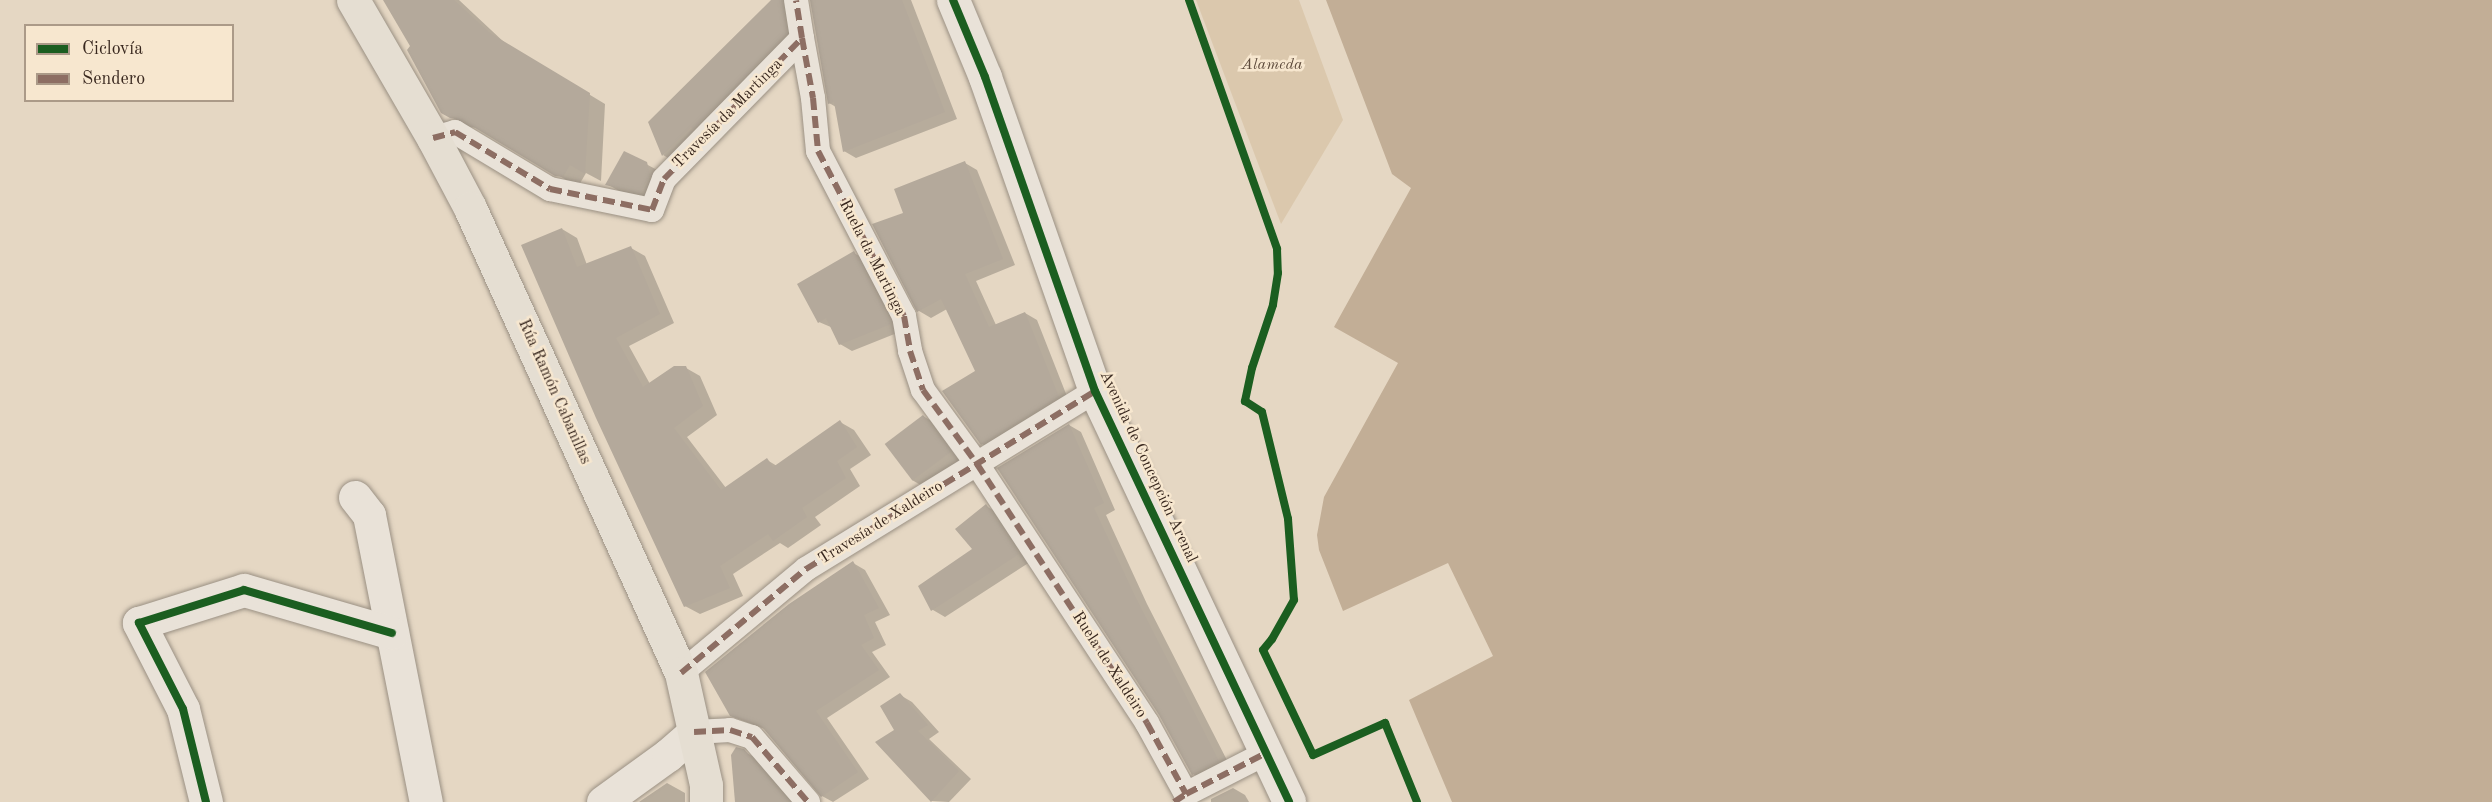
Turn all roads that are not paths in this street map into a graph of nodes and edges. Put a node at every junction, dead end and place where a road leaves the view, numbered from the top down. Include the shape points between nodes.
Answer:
1 (353, 0) edge
2 (796, 0) edge
3 (953, 0) edge
4 (802, 39) junction
5 (433, 138) junction
6 (1095, 391) junction
7 (977, 464) junction
8 (355, 497) dead end
9 (392, 633) junction
10 (681, 673) junction
11 (694, 732) junction
12 (1266, 753) junction
13 (1180, 798) edge
14 (206, 802) edge
15 (426, 802) edge
16 (603, 802) edge
17 (706, 802) edge
18 (808, 802) edge
19 (1289, 802) edge

1 - 5 main road, Rúa Ramón Cabanillas
2 - 4 street
3 - 6 street, Avenida de Concepción Arenal via 986,77
4 - 5 street, Travesía da Martinga via 664,179 652,210 550,189 455,132
4 - 7 street, Ruela da Martinga via 818,151 904,316 923,390
5 - 10 main road, Rúa Ramón Cabanillas via 470,208
6 - 7 street, Travesía de Xaldeiro
6 - 12 street, Avenida de Concepción Arenal
7 - 10 street, Travesía de Xaldeiro via 806,569
7 - 13 street, Ruela de Xaldeiro via 1147,723
8 - 9 street via 369,515
9 - 14 street via 244,590 140,623 183,709
9 - 15 street
10 - 11 main road, Rúa Ramón Cabanillas
11 - 16 street
11 - 17 main road, Rúa Ramón Cabanillas
11 - 18 street via 730,730 752,737
12 - 13 street, Ruela de Xaldeiro
12 - 19 street, Avenida de Concepción Arenal

